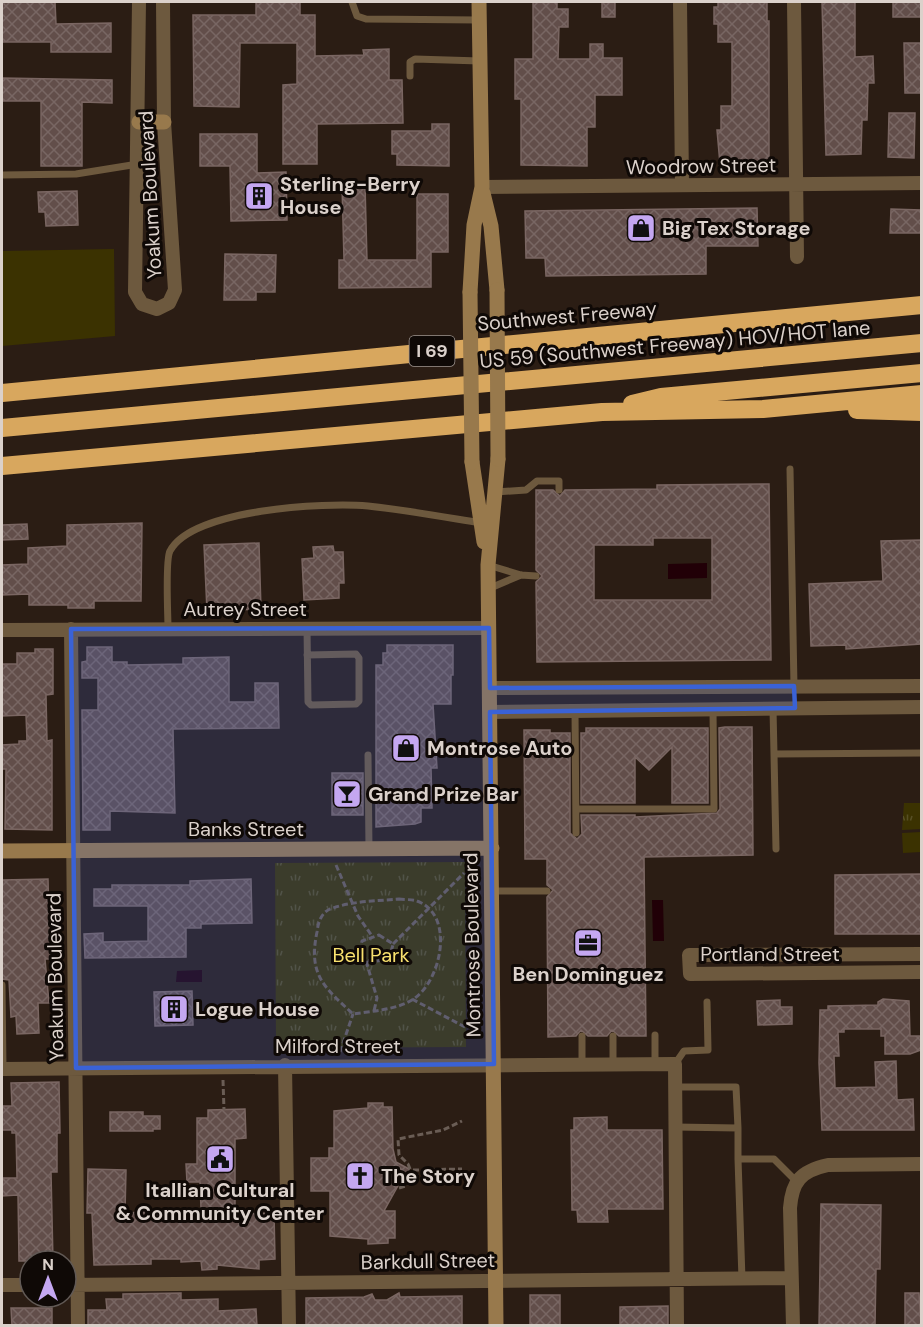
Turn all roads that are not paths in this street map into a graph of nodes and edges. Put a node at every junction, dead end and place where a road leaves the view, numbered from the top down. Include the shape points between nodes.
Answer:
1 (139, 2) edge
2 (163, 2) edge
3 (351, 2) edge
4 (479, 2) edge
5 (680, 2) edge
6 (794, 2) edge
7 (479, 20) junction
8 (480, 61) junction
9 (410, 76) dead end
10 (139, 122) junction
11 (164, 122) junction
12 (138, 164) junction
13 (2, 175) edge
14 (921, 183) edge
15 (796, 184) junction
16 (682, 185) junction
17 (482, 187) junction
18 (796, 257) dead end
19 (921, 305) edge
20 (921, 343) edge
21 (921, 373) edge
22 (2, 393) edge
23 (921, 394) edge
24 (763, 409) junction
25 (602, 412) junction
26 (921, 412) edge
27 (2, 428) edge
28 (2, 466) edge
29 (790, 468) dead end
30 (559, 490) dead end
31 (495, 492) junction
32 (482, 523) junction
33 (488, 565) junction
34 (521, 575) junction
35 (536, 576) dead end
36 (488, 589) junction
37 (168, 628) junction
38 (307, 628) junction
39 (489, 628) junction
40 (71, 629) junction
41 (2, 630) edge
42 (307, 655) junction
43 (794, 686) junction
44 (921, 686) edge
45 (490, 688) junction
46 (921, 707) edge
47 (795, 708) junction
48 (713, 709) junction
49 (773, 709) junction
50 (575, 711) junction
51 (490, 712) junction
52 (921, 753) edge
53 (774, 754) junction
54 (368, 755) dead end
55 (576, 809) junction
56 (576, 833) dead end
57 (492, 848) junction
58 (369, 849) junction
59 (776, 849) dead end
60 (72, 850) junction
61 (2, 851) edge
62 (492, 891) junction
63 (547, 891) dead end
64 (921, 954) edge
65 (921, 972) edge
66 (2, 985) edge
67 (707, 1002) dead end
68 (655, 1035) dead end
69 (582, 1036) dead end
70 (613, 1036) dead end
71 (494, 1064) junction
72 (582, 1064) junction
73 (613, 1064) junction
74 (655, 1064) junction
75 (675, 1064) junction
76 (285, 1065) junction
77 (76, 1068) junction
78 (2, 1069) edge
79 (675, 1087) junction
80 (675, 1127) junction
81 (738, 1128) junction
82 (738, 1159) junction
83 (921, 1164) edge
84 (797, 1182) junction
85 (73, 1249) edge
86 (791, 1278) junction
87 (496, 1279) junction
88 (677, 1279) junction
89 (742, 1279) junction
90 (289, 1283) junction
91 (2, 1285) edge
92 (18, 1285) edge
93 (78, 1285) edge
94 (76, 1309) edge
95 (78, 1326) edge
96 (290, 1326) edge
97 (496, 1326) edge
98 (677, 1326) edge
99 (793, 1326) edge

1 - 10 street, Yoakum Boulevard
2 - 11 street, Yoakum Boulevard
3 - 7 lane via 357,16 366,20
4 - 7 main road, Montrose Boulevard
5 - 16 street
6 - 15 street
7 - 8 main road, Montrose Boulevard
8 - 9 lane via 415,59 410,62
8 - 17 main road, Montrose Boulevard
10 - 11 main road
10 - 12 street, Yoakum Boulevard
11 - 12 street, Yoakum Boulevard via 175,290 169,303 157,309 142,304 135,292
12 - 13 lane via 76,174
14 - 15 street, Woodrow Street
15 - 16 street, Woodrow Street
15 - 18 street
16 - 17 street, Woodrow Street
17 - 31 main road, Montrose Boulevard, bridge via 491,226 497,290
17 - 32 main road, Montrose Boulevard, bridge via 474,225 470,292 472,462
19 - 22 highway, Southwest Freeway / I 69
20 - 27 highway, US 59 (Southwest Freeway) HOV/HOT lane
21 - 25 highway via 662,397
23 - 24 highway
24 - 25 highway
24 - 26 highway
25 - 28 highway
29 - 43 lane
30 - 31 lane via 559,481 537,481 526,490
31 - 33 main road, Montrose Boulevard
32 - 33 main road, Montrose Boulevard
32 - 37 lane via 366,506 285,507 207,523 177,541 168,553
33 - 34 lane
33 - 36 main road, Montrose Boulevard
34 - 35 lane
34 - 36 lane
36 - 39 main road, Montrose Boulevard
37 - 38 street, Autrey Street
37 - 40 street, Autrey Street
38 - 39 street, Autrey Street
38 - 42 lane
39 - 45 main road, Montrose Boulevard
40 - 41 street, Autrey Street
40 - 60 street, Yoakum Boulevard
42 - 42 lane via 311,705 359,701 356,654
43 - 44 street
43 - 45 street
43 - 47 street
45 - 51 main road, Montrose Boulevard
46 - 47 street
47 - 49 street
48 - 49 street
48 - 50 street
48 - 55 lane via 714,809
49 - 53 lane
50 - 51 street
50 - 55 lane
51 - 57 main road, Montrose Boulevard
52 - 53 lane
53 - 59 lane
54 - 58 lane
55 - 56 lane
57 - 58 main road, Banks Street
57 - 62 main road, Montrose Boulevard
58 - 60 main road, Banks Street
60 - 61 main road, Banks Street
60 - 77 street, Yoakum Boulevard
62 - 63 lane
62 - 71 main road, Montrose Boulevard
64 - 65 street, Portland Street via 689,955 690,974
66 - 78 lane
67 - 75 lane via 708,1050 684,1051
68 - 74 lane
69 - 72 lane
70 - 73 lane
71 - 72 street, Milford Street
71 - 76 street, Milford Street
71 - 87 main road, Montrose Boulevard
72 - 73 street, Milford Street
73 - 74 street, Milford Street
74 - 75 street, Milford Street
75 - 79 street
76 - 77 street, Milford Street
76 - 90 street
77 - 78 street, Milford Street
77 - 85 street, Yoakum Boulevard
79 - 80 street
79 - 81 lane via 736,1087
80 - 81 lane
80 - 88 street
81 - 82 lane
82 - 84 lane via 774,1159
82 - 89 lane
83 - 84 street via 828,1165 812,1168
84 - 86 street via 791,1190
86 - 89 street, Barkdull Street
86 - 99 street
87 - 88 street, Barkdull Street
87 - 90 street, Barkdull Street
87 - 97 main road, Montrose Boulevard
88 - 89 street, Barkdull Street
88 - 98 street
90 - 93 street, Barkdull Street
90 - 96 street
91 - 92 street
94 - 95 street, Yoakum Boulevard

